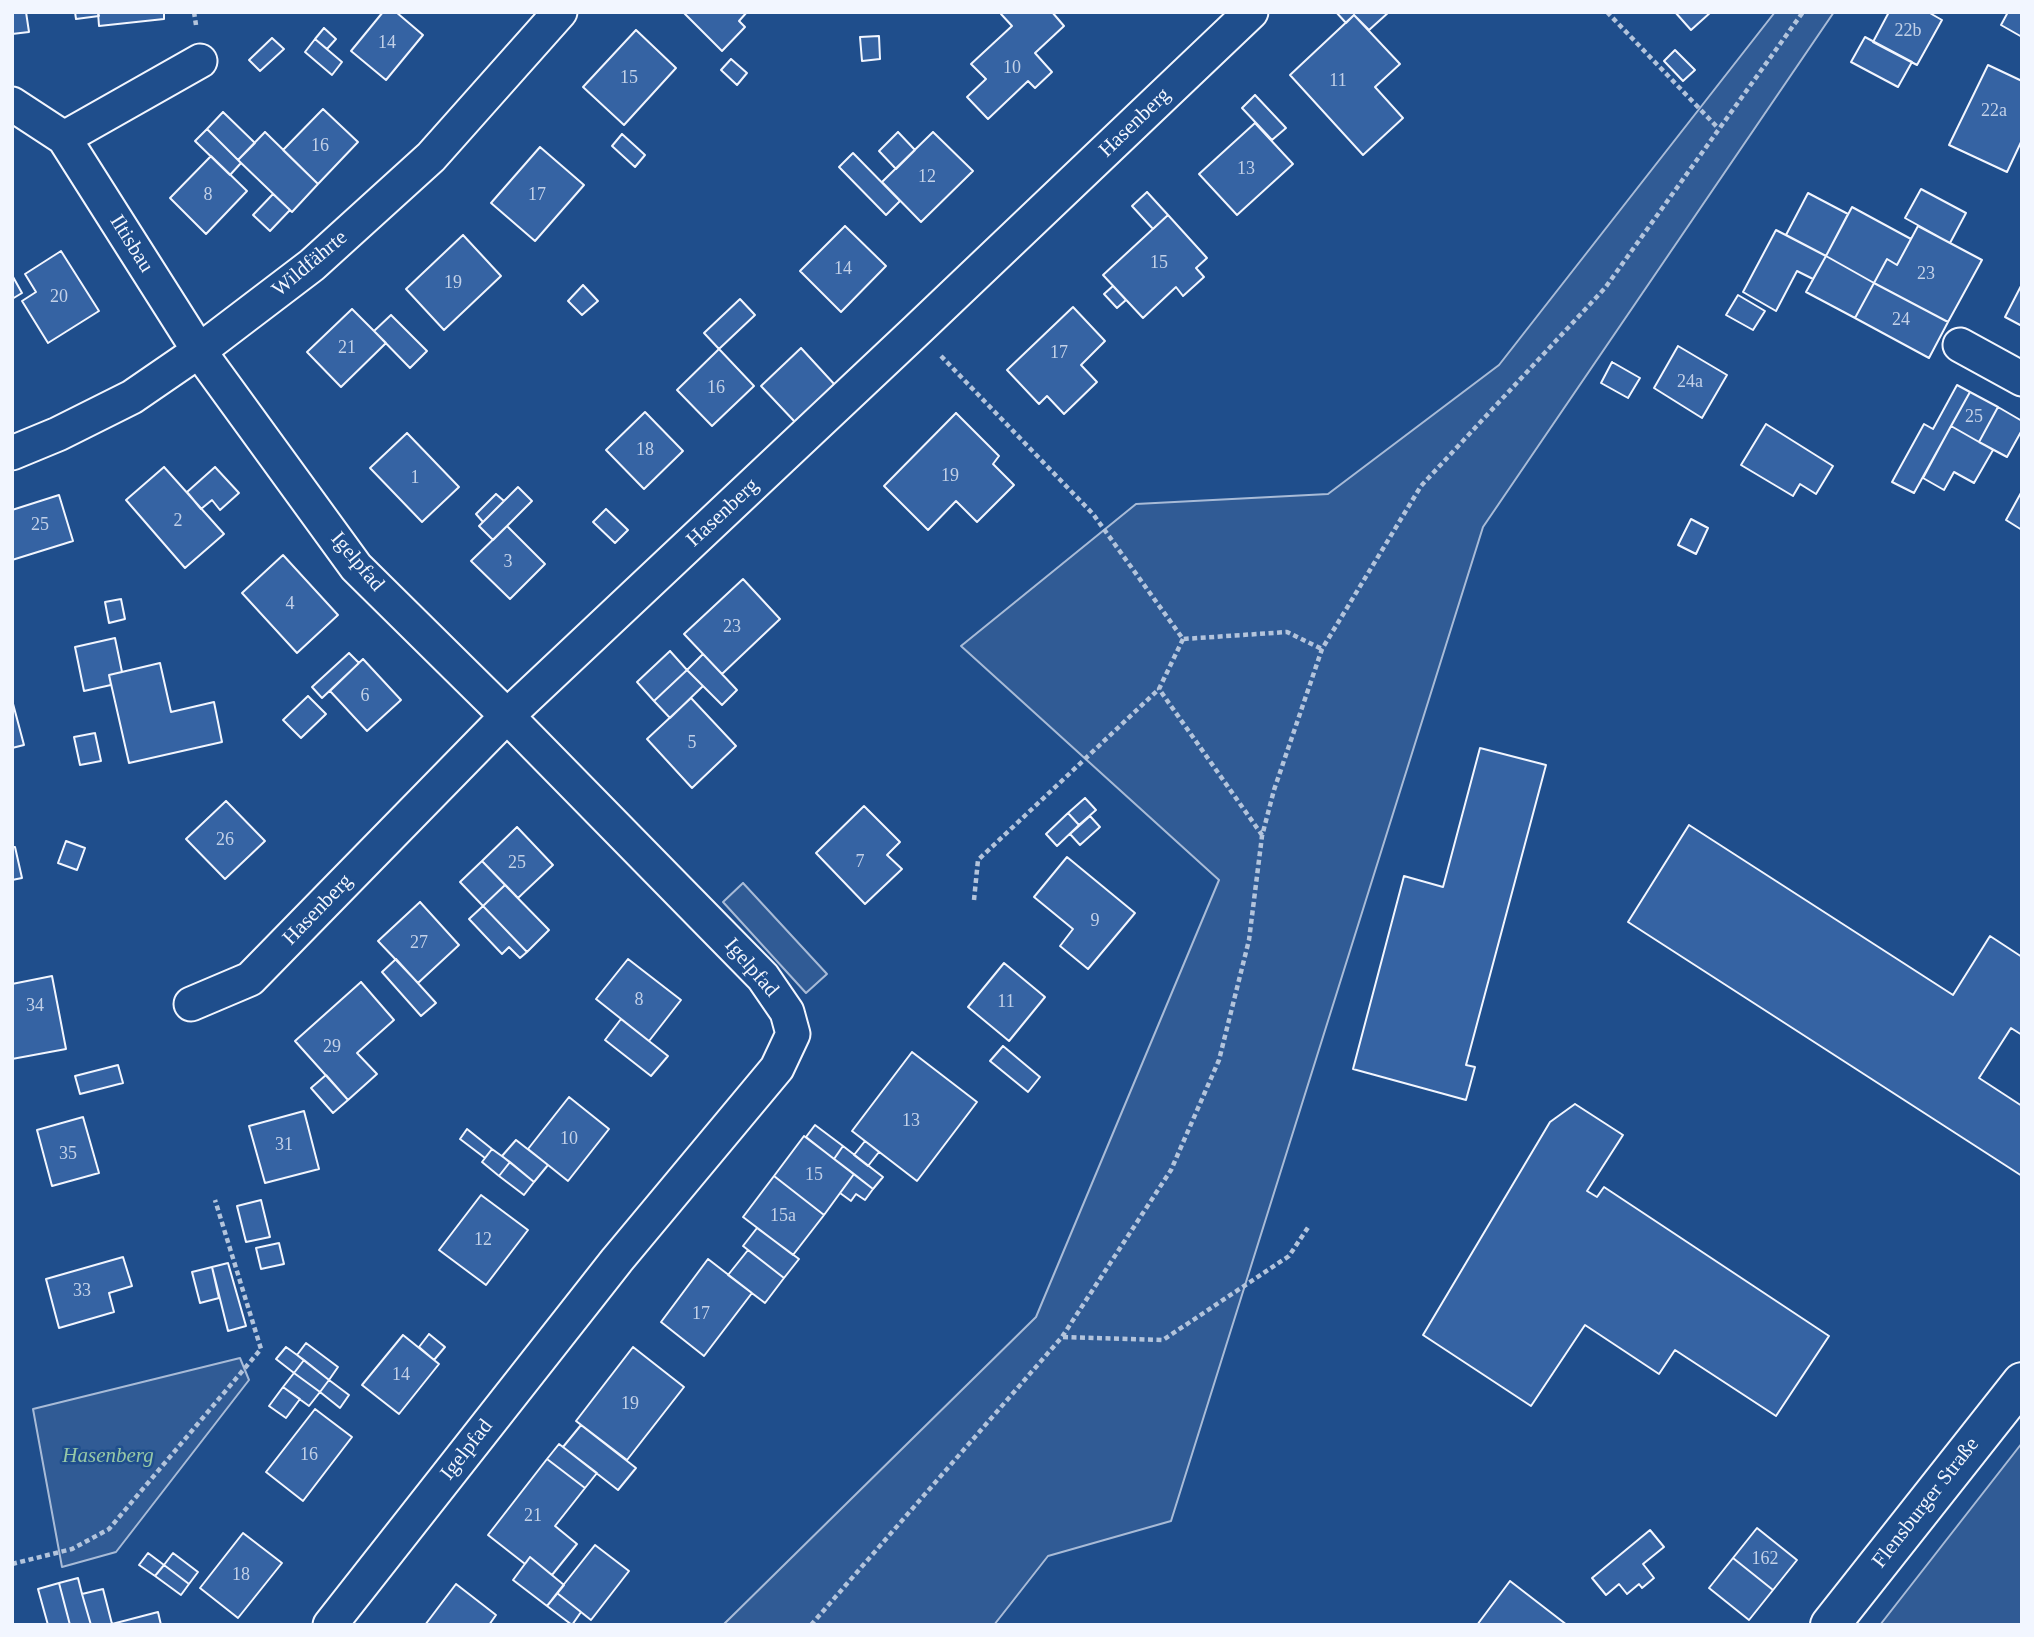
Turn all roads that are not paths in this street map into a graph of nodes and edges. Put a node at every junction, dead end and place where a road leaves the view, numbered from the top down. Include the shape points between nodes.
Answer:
1 (560, 12) edge
2 (1251, 12) edge
3 (200, 61) dead end
4 (12, 104) edge
5 (64, 138) junction
6 (1960, 345) dead end
7 (199, 351) junction
8 (2022, 379) edge
9 (12, 453) edge
10 (507, 716) junction
11 (191, 1004) dead end
12 (2022, 1382) edge
13 (331, 1625) edge
14 (1830, 1625) edge

1 - 7 street, Wildfährte via 431,157 312,265
2 - 10 street, Hasenberg
3 - 5 street
4 - 5 street, Iltisbau
5 - 7 street, Iltisbau
6 - 8 street
7 - 9 street, Wildfährte via 132,397
7 - 10 street, Igelpfad via 356,567
10 - 11 street, Hasenberg via 250,979
10 - 13 street, Igelpfad via 763,977 787,1012 793,1034 777,1068 617,1260
12 - 14 street, Flensburger Straße

